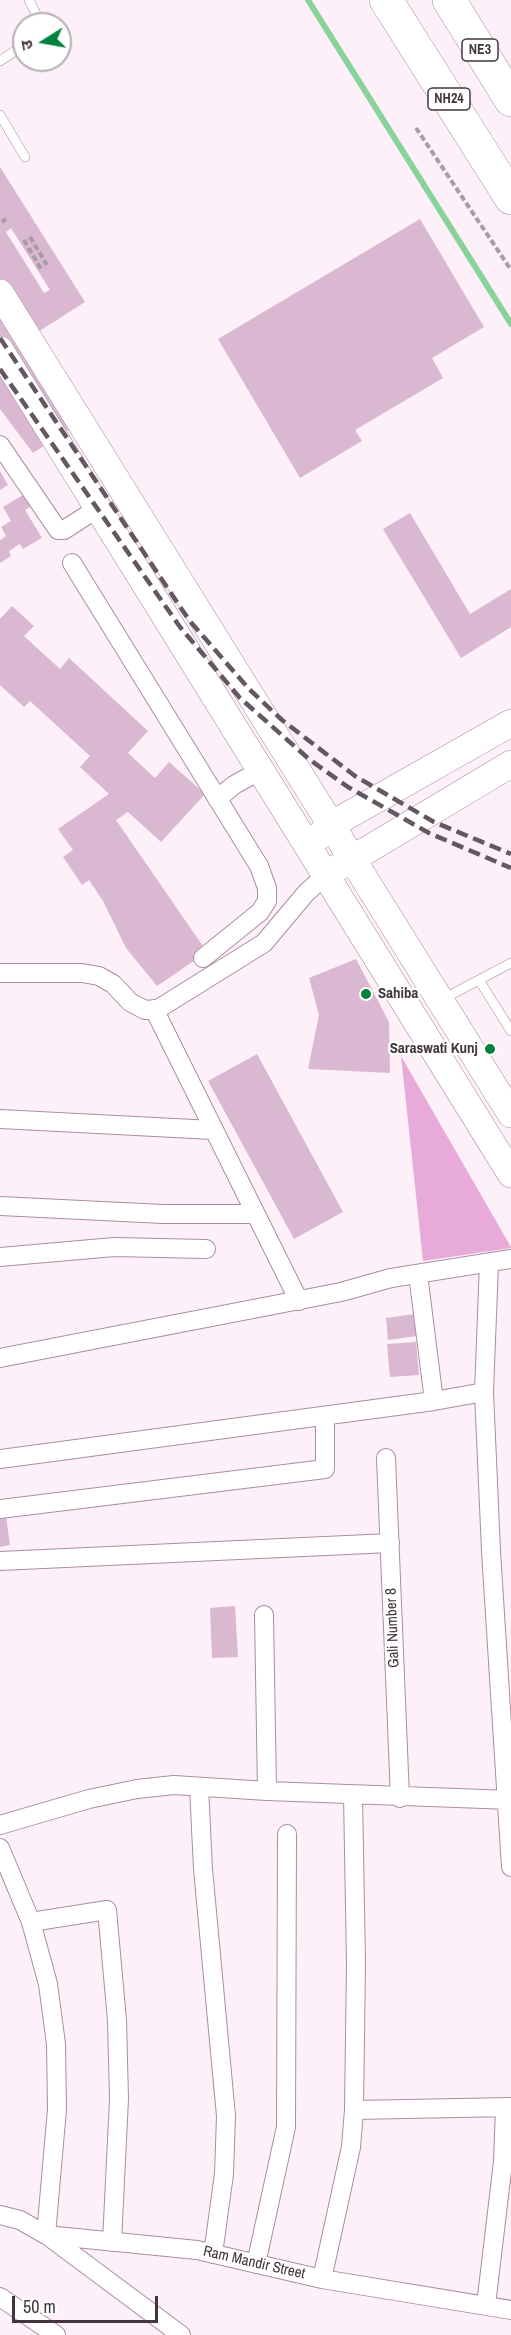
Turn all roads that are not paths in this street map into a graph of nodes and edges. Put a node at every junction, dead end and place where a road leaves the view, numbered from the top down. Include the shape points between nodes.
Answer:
1 (386, 0) edge
2 (449, 0) edge
3 (511, 100) edge
4 (0, 115) edge
5 (26, 157) dead end
6 (511, 198) edge
7 (0, 293) edge
8 (0, 350) edge
9 (0, 445) edge
10 (98, 508) junction
11 (72, 564) dead end
12 (511, 723) edge
13 (511, 764) edge
14 (261, 770) junction
15 (217, 799) junction
16 (331, 825) junction
17 (308, 845) junction
18 (351, 859) junction
19 (326, 874) junction
20 (203, 958) dead end
21 (510, 967) edge
22 (0, 974) edge
23 (479, 980) junction
24 (440, 1000) junction
25 (154, 1009) junction
26 (511, 1031) edge
27 (511, 1114) edge
28 (0, 1119) edge
29 (213, 1130) junction
30 (511, 1174) edge
31 (0, 1206) edge
32 (254, 1214) junction
33 (206, 1249) dead end
34 (0, 1257) edge
35 (511, 1259) edge
36 (489, 1263) junction
37 (418, 1274) junction
38 (299, 1301) junction
39 (0, 1358) edge
40 (484, 1392) junction
41 (434, 1401) junction
42 (325, 1416) junction
43 (386, 1458) dead end
44 (0, 1459) edge
45 (0, 1509) edge
46 (390, 1543) junction
47 (0, 1560) edge
48 (264, 1615) dead end
49 (199, 1787) junction
50 (267, 1791) junction
51 (352, 1795) junction
52 (400, 1798) junction
53 (509, 1801) edge
54 (0, 1825) edge
55 (287, 1834) dead end
56 (0, 1848) edge
57 (511, 1867) edge
58 (30, 1922) junction
59 (508, 2108) edge
60 (354, 2110) junction
61 (0, 2215) edge
62 (46, 2235) junction
63 (112, 2242) junction
64 (213, 2254) junction
65 (256, 2264) junction
66 (322, 2279) junction
67 (0, 2297) edge
68 (486, 2304) junction
69 (511, 2310) edge
70 (56, 2335) edge
71 (181, 2335) edge

1 - 6 highway, NH24
2 - 3 highway, NE3
4 - 5 lane
7 - 16 main road
8 - 10 main road
9 - 10 street via 54,528 64,530
10 - 14 main road
11 - 15 street
12 - 16 main road
13 - 18 main road
14 - 15 street
14 - 17 main road
15 - 20 street via 259,866 267,901 260,912
16 - 17 main road
16 - 18 main road
17 - 19 main road
18 - 19 main road
18 - 24 main road
19 - 25 street via 264,943
19 - 30 main road
21 - 23 lane
22 - 25 street via 99,976 130,1002 145,1010
23 - 24 lane
23 - 26 lane
24 - 27 main road
25 - 29 street
28 - 29 street
29 - 32 street
31 - 32 street
32 - 38 street
33 - 34 street via 114,1247
35 - 36 street
36 - 37 street
36 - 40 street
37 - 38 street
37 - 41 street
38 - 39 street
40 - 41 street
40 - 53 street
41 - 42 street
42 - 44 street
42 - 45 street via 325,1469
43 - 46 street, Gali Number 8
46 - 47 street
46 - 52 street, Gali Number 8
48 - 50 street
49 - 50 street
49 - 54 street via 137,1789
49 - 64 street via 226,2116 224,2174
50 - 51 street
51 - 52 street
51 - 60 street
52 - 53 street
53 - 57 street
55 - 65 street via 286,2127
56 - 58 street
58 - 62 street via 48,1984 56,2044 57,2109
58 - 63 street via 107,1910 117,2020
59 - 60 street
59 - 68 street
60 - 66 street via 351,2146
61 - 62 street, Ram Mandir Street via 20,2220
62 - 63 street, Ram Mandir Street
62 - 71 street
63 - 64 street, Ram Mandir Street
64 - 65 street, Ram Mandir Street
65 - 66 street, Ram Mandir Street
66 - 68 street, Ram Mandir Street
67 - 70 street
68 - 69 street, Ram Mandir Street

